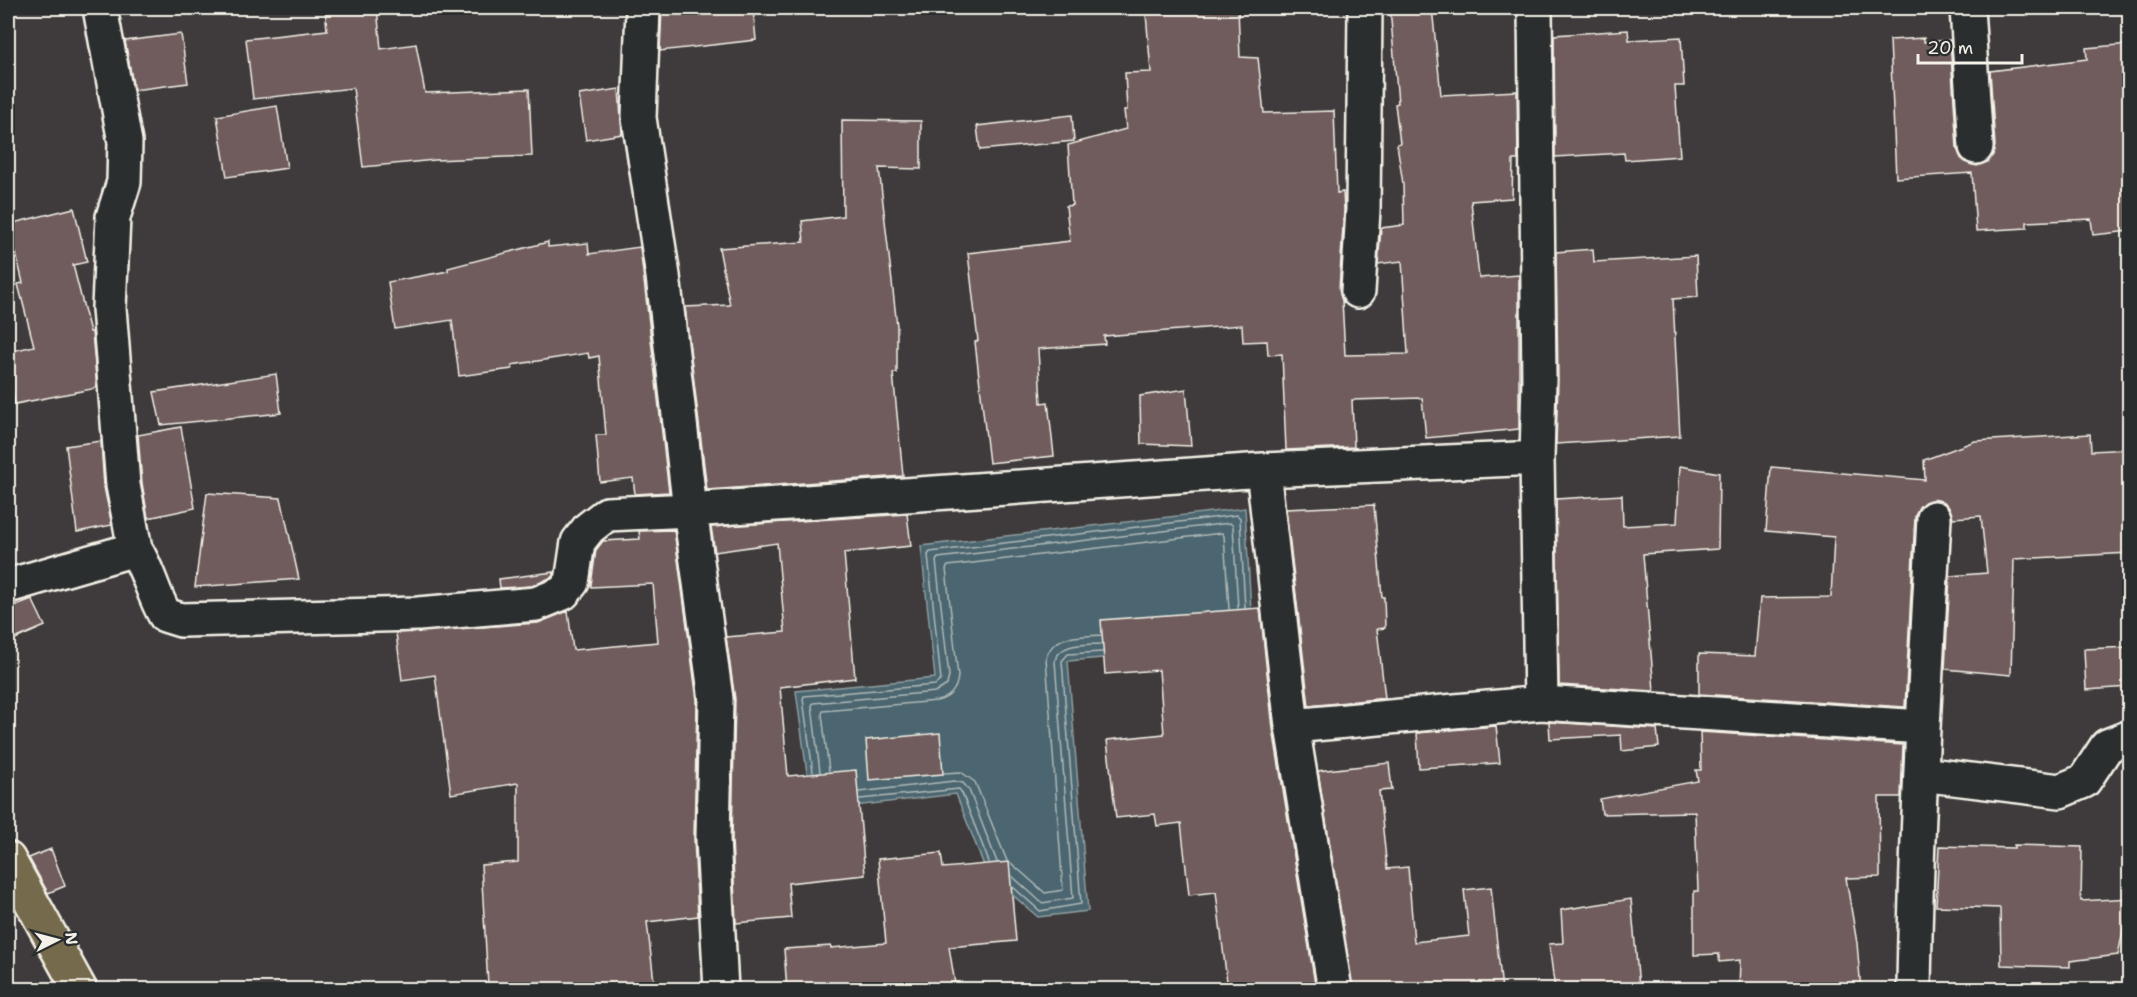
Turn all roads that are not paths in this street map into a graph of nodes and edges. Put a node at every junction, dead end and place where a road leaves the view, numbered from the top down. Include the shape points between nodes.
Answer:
1 (100, 8) edge
2 (643, 8) edge
3 (1365, 8) edge
4 (1535, 8) edge
5 (1967, 8) edge
6 (1976, 147) dead end
7 (1358, 291) dead end
8 (1538, 458) junction
9 (1263, 470) junction
10 (690, 510) junction
11 (1934, 518) dead end
12 (135, 549) junction
13 (8, 586) edge
14 (1541, 703) junction
15 (1292, 726) junction
16 (1923, 727) junction
17 (2130, 737) edge
18 (1921, 774) junction
19 (8, 859) edge
20 (80, 990) edge
21 (721, 990) edge
22 (1335, 990) edge
23 (1914, 990) edge

1 - 12 street via 125,142 124,182 113,217 109,308 123,484
2 - 10 street via 639,118 663,276
3 - 7 street via 1364,210
4 - 8 street
5 - 6 street
8 - 9 street
8 - 14 street
9 - 10 street
9 - 15 street
10 - 12 street via 607,514 578,542 572,582 563,593 536,604 417,614 181,620 165,615
10 - 21 street via 716,699 713,839
11 - 16 street
12 - 13 street
14 - 15 street
14 - 16 street
15 - 22 street
16 - 18 street
17 - 18 street via 2107,746 2084,782 2060,791
18 - 23 street
19 - 20 main road

